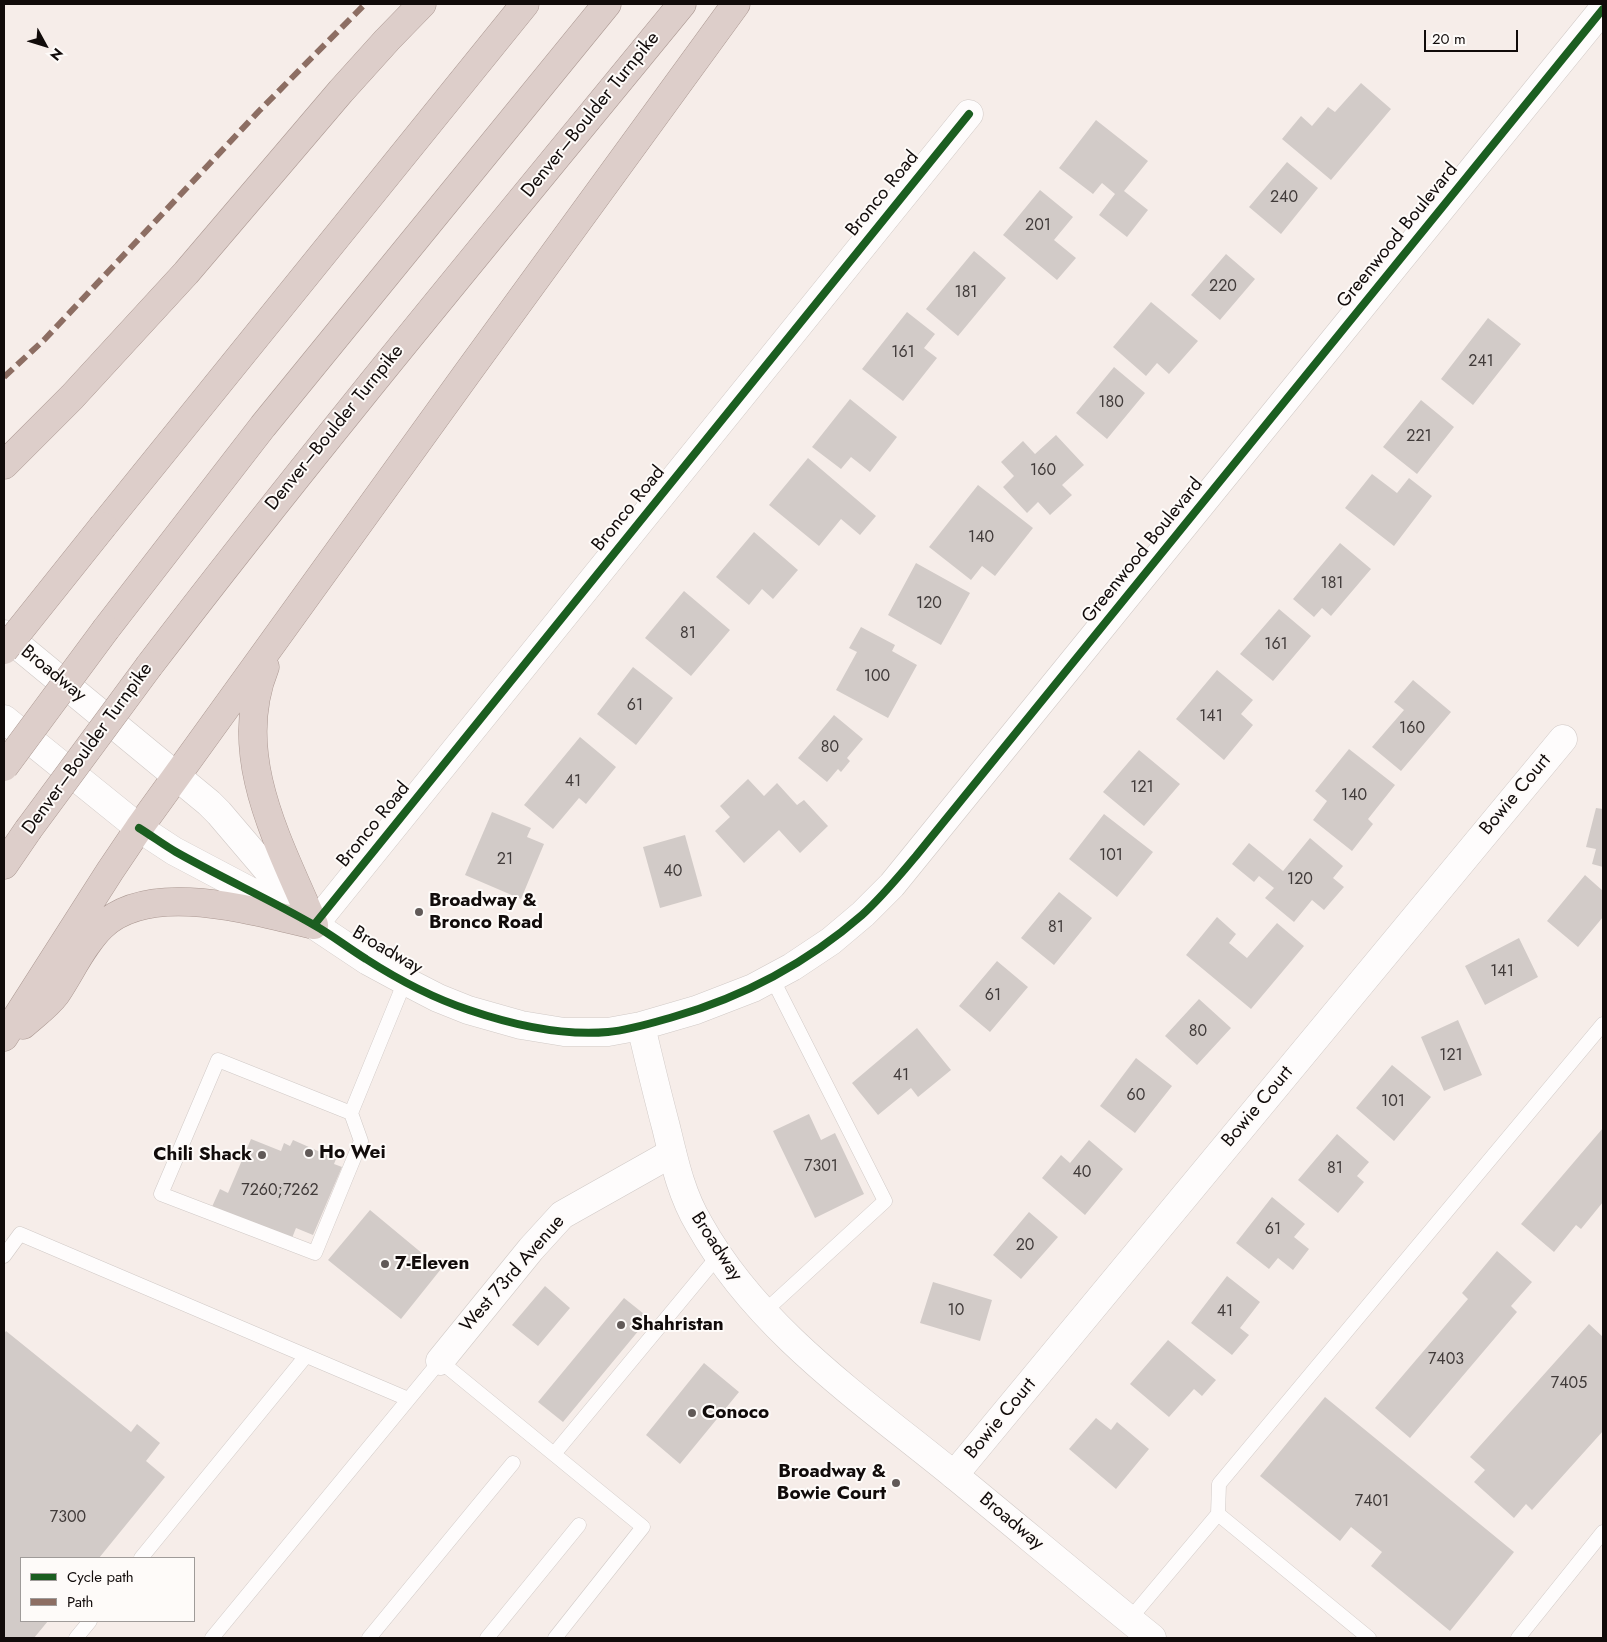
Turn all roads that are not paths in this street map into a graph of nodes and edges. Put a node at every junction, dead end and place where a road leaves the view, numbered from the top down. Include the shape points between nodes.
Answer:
1 (422, 4) edge
2 (525, 4) edge
3 (607, 4) edge
4 (682, 4) edge
5 (736, 4) edge
6 (1603, 9) edge
7 (968, 114) dead end
8 (72, 397) junction
9 (4, 444) edge
10 (4, 465) edge
11 (282, 632) junction
12 (4, 634) edge
13 (4, 650) edge
14 (4, 719) edge
15 (1563, 739) dead end
16 (4, 767) edge
17 (177, 775) junction
18 (139, 828) junction
19 (4, 865) edge
20 (314, 925) junction
21 (772, 978) junction
22 (405, 982) junction
23 (1603, 1024) edge
24 (641, 1026) junction
25 (4, 1037) edge
26 (4, 1044) edge
27 (351, 1113) junction
28 (672, 1153) junction
29 (4, 1256) edge
30 (718, 1256) junction
31 (764, 1312) junction
32 (306, 1356) junction
33 (440, 1361) junction
34 (408, 1399) junction
35 (554, 1454) junction
36 (513, 1463) dead end
37 (954, 1475) junction
38 (1218, 1514) junction
39 (579, 1525) dead end
40 (1603, 1532) edge
41 (142, 1557) edge
42 (1129, 1620) junction
43 (89, 1622) edge
44 (76, 1638) edge
45 (212, 1638) edge
46 (369, 1638) edge
47 (486, 1638) edge
48 (554, 1638) edge
49 (1152, 1638) edge
50 (1369, 1638) edge
51 (1518, 1638) edge

1 - 8 highway via 341,91 186,273
2 - 13 highway, bridge
3 - 16 highway, bridge via 263,426
4 - 19 highway, Denver–Boulder Turnpike, bridge via 229,561
5 - 11 highway
6 - 21 street, Greenwood Boulevard via 910,864 863,914 831,941
7 - 20 street, Bronco Road
8 - 9 highway
8 - 10 highway
11 - 17 highway
11 - 20 highway via 261,677 256,696 252,718 254,764 269,818
12 - 17 street, Broadway
14 - 18 street, Broadway
15 - 37 street, Bowie Court
17 - 18 highway
17 - 20 street, Broadway via 219,813
18 - 20 street, Broadway via 174,851
18 - 25 highway
20 - 22 street, Broadway
20 - 26 highway via 234,907 184,902 157,903 118,914 91,938 55,995
21 - 24 street, Greenwood Boulevard via 696,1010
21 - 31 lane via 885,1201
22 - 24 street, Broadway via 468,1010 521,1025 564,1032 608,1032
22 - 27 lane
23 - 38 lane via 1219,1484
24 - 28 street, Broadway
27 - 27 lane via 218,1060 161,1194 315,1253 361,1141
28 - 30 street, Broadway via 682,1190
28 - 33 street, West 73rd Avenue via 562,1215 530,1249
29 - 32 lane via 20,1234
30 - 31 street, Broadway
30 - 35 lane
31 - 37 street, Broadway via 834,1379
32 - 34 lane
32 - 41 lane
33 - 34 lane
33 - 35 lane
34 - 45 lane
35 - 48 lane via 643,1527
36 - 46 lane
37 - 42 street, Broadway
38 - 42 lane
38 - 50 lane
39 - 47 lane
40 - 51 lane
42 - 49 street, Broadway
43 - 44 lane

